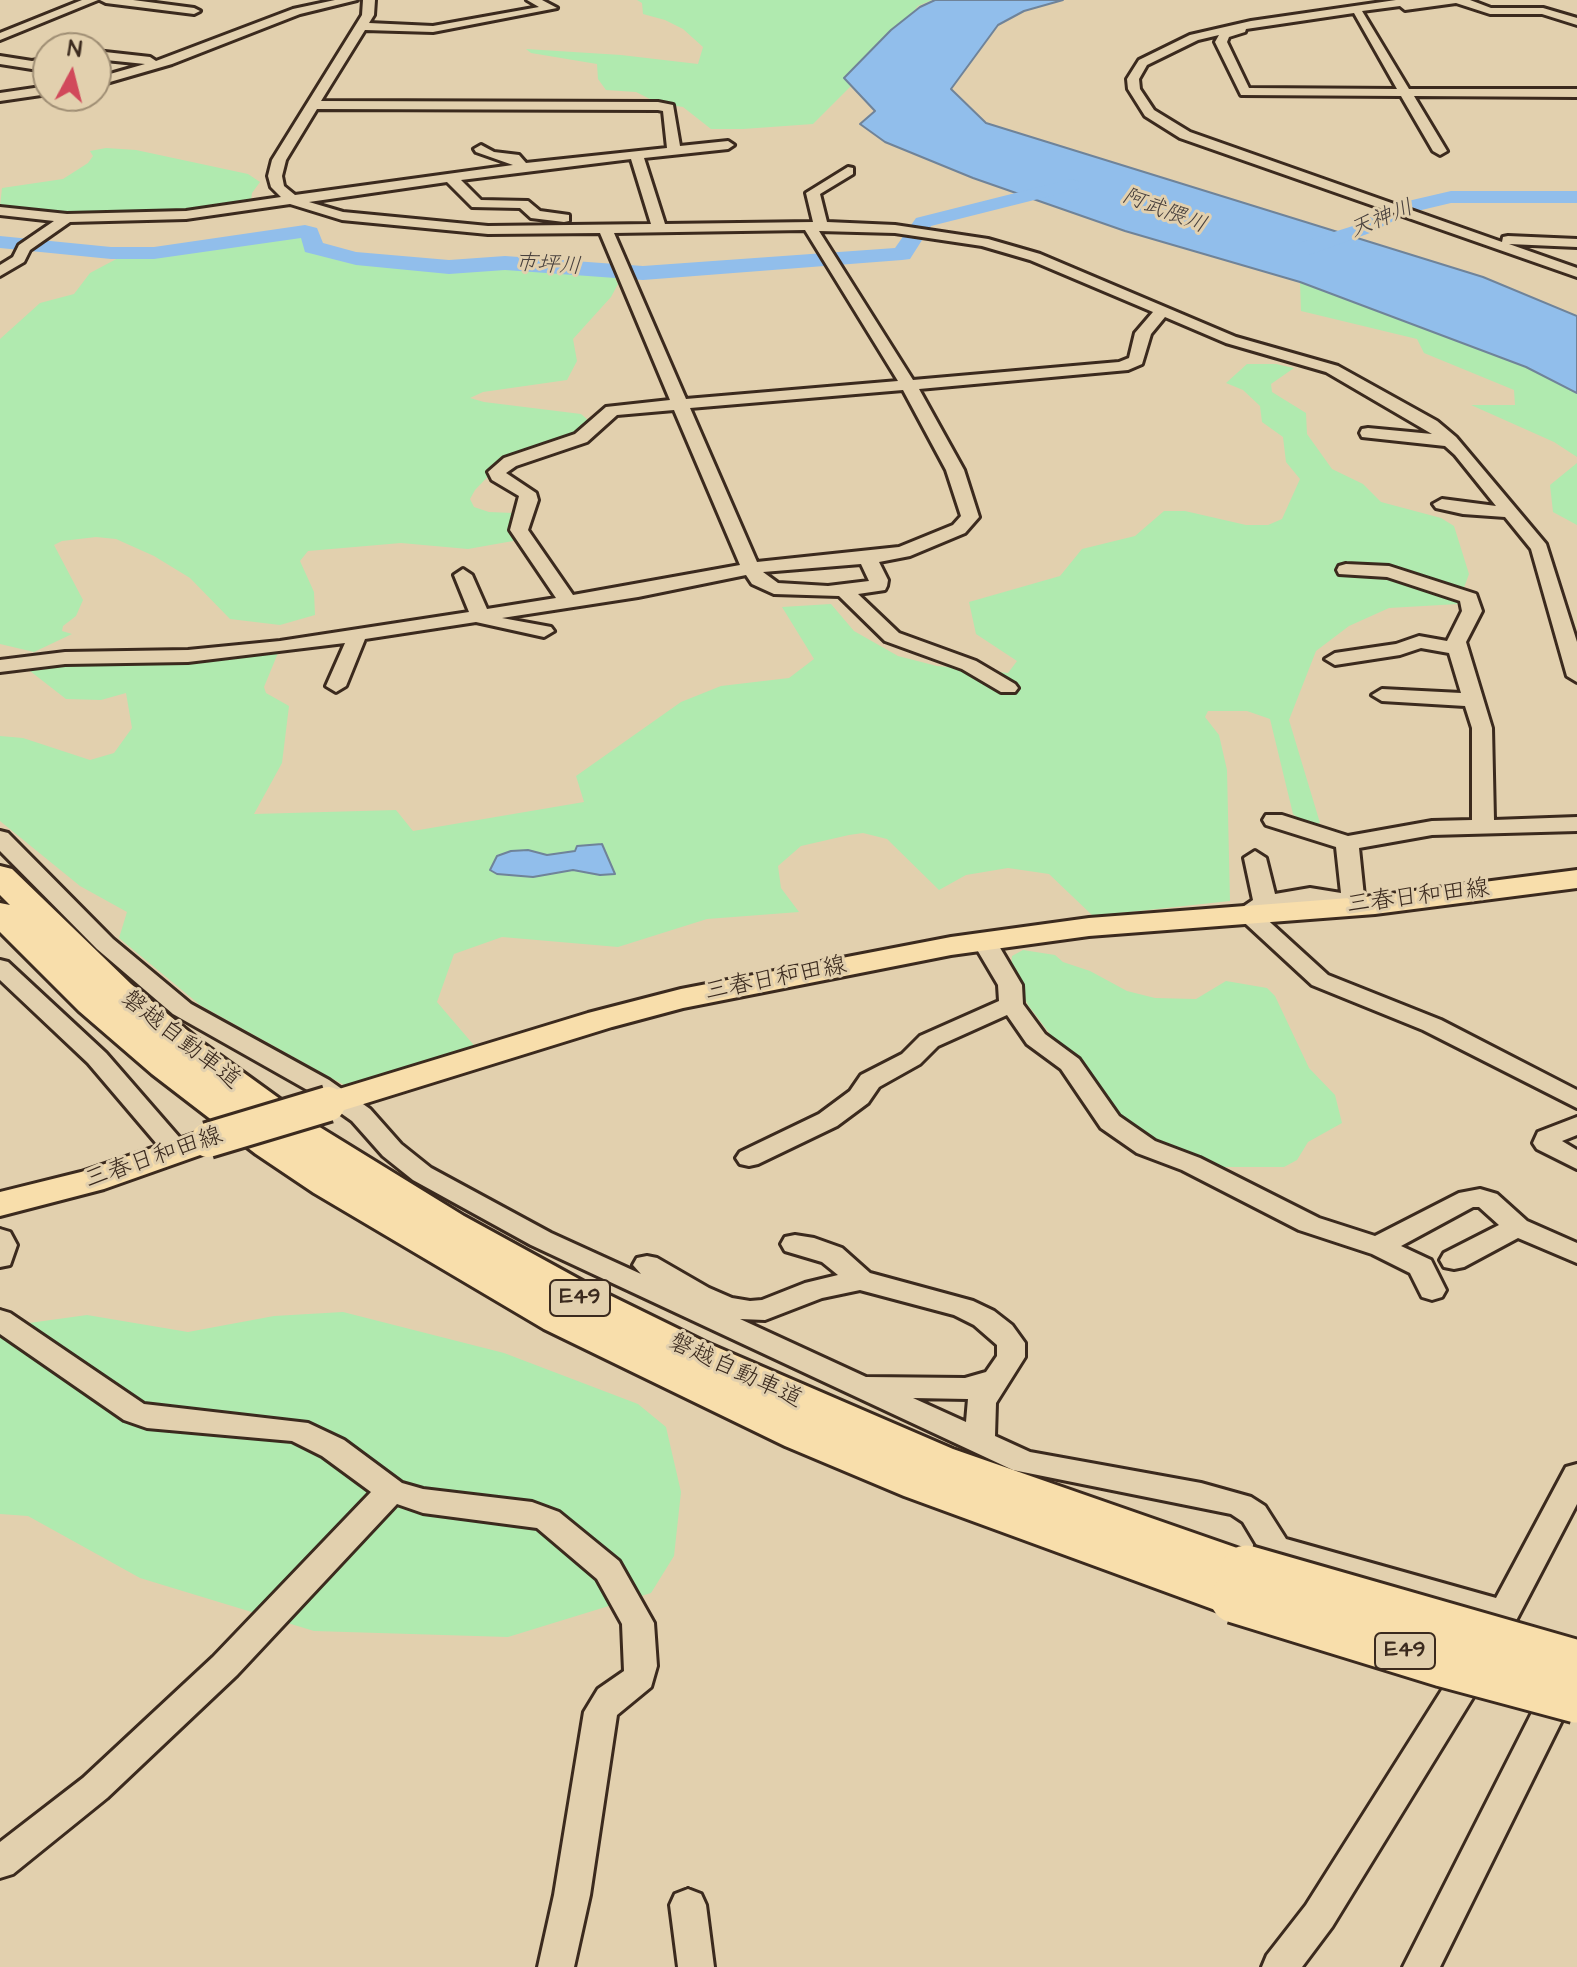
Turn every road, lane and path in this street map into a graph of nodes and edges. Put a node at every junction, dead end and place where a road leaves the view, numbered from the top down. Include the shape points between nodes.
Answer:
1 (92, 0) edge
2 (106, 0) edge
3 (351, 0) edge
4 (369, 0) edge
5 (533, 0) edge
6 (1419, 0) edge
7 (1456, 0) edge
8 (194, 11) dead end
9 (1359, 14) junction
10 (1267, 22) junction
11 (1577, 22) edge
12 (360, 26) junction
13 (1225, 35) junction
14 (0, 37) edge
15 (112, 56) edge
16 (0, 60) edge
17 (168, 61) junction
18 (32, 65) edge
19 (112, 77) edge
20 (32, 92) edge
21 (1408, 93) junction
22 (1577, 93) edge
23 (0, 97) edge
24 (313, 105) junction
25 (676, 144) junction
26 (728, 145) dead end
27 (481, 149) dead end
28 (1440, 151) dead end
29 (637, 156) junction
30 (523, 168) junction
31 (848, 171) dead end
32 (451, 178) junction
33 (796, 183) dead end
34 (820, 188) junction
35 (293, 201) junction
36 (0, 211) edge
37 (67, 218) junction
38 (585, 221) junction
39 (1431, 221) junction
40 (815, 226) junction
41 (659, 228) junction
42 (605, 229) junction
43 (1577, 243) edge
44 (0, 272) edge
45 (1577, 273) edge
46 (1162, 311) junction
47 (907, 383) junction
48 (679, 402) junction
49 (1368, 433) dead end
50 (1450, 441) junction
51 (1442, 504) dead end
52 (1510, 512) junction
53 (867, 558) junction
54 (751, 569) junction
55 (1346, 570) dead end
56 (463, 575) dead end
57 (846, 593) junction
58 (568, 602) junction
59 (480, 616) junction
60 (544, 631) dead end
61 (358, 634) junction
62 (1457, 648) junction
63 (1335, 659) dead end
64 (0, 666) edge
65 (1577, 676) edge
66 (336, 686) dead end
67 (1008, 688) dead end
68 (1382, 695) dead end
69 (1472, 700) junction
70 (1274, 820) dead end
71 (1577, 824) edge
72 (1483, 826) junction
73 (0, 838) edge
74 (1347, 843) junction
75 (1255, 858) dead end
76 (0, 876) edge
77 (1577, 879) edge
78 (1354, 906) junction
79 (1255, 908) junction
80 (0, 913) edge
81 (984, 941) junction
82 (0, 967) edge
83 (1011, 1004) junction
84 (1577, 1100) edge
85 (333, 1102) junction
86 (1577, 1125) edge
87 (193, 1145) junction
88 (749, 1158) dead end
89 (1577, 1161) edge
90 (0, 1204) edge
91 (1517, 1227) junction
92 (0, 1238) edge
93 (795, 1244) dead end
94 (1378, 1246) junction
95 (1577, 1254) edge
96 (0, 1258) edge
97 (1454, 1260) dead end
98 (647, 1265) dead end
99 (860, 1280) junction
100 (1432, 1290) dead end
101 (0, 1320) edge
102 (994, 1380) junction
103 (858, 1387) junction
104 (980, 1442) junction
105 (1577, 1475) edge
106 (391, 1491) junction
107 (1240, 1584) junction
108 (1504, 1613) junction
109 (1577, 1656) edge
110 (1577, 1665) edge
111 (1577, 1698) edge
112 (0, 1863) edge
113 (688, 1905) dead end
114 (556, 1967) edge
115 (696, 1967) edge
116 (1280, 1967) edge
117 (1421, 1967) edge

1 - 14 street
2 - 8 street
3 - 17 street via 297,11
4 - 12 street
5 - 12 street via 551,8 430,29
6 - 10 street
7 - 9 street
7 - 11 street via 1490,11 1543,11
9 - 13 street
9 - 21 street
10 - 13 street
10 - 39 street via 1205,34 1152,57 1133,79 1139,102 1185,135
12 - 24 street
13 - 21 street via 1221,42 1245,92
15 - 17 street
16 - 18 street
17 - 19 street
20 - 23 street
21 - 22 street
21 - 28 street
24 - 25 street via 658,106 669,108
24 - 35 street via 279,160 275,176
25 - 26 street
25 - 29 street
27 - 30 street via 514,158
29 - 30 street
29 - 41 street
30 - 32 street
31 - 34 street
32 - 35 street
32 - 38 street via 477,204 523,204 536,215
33 - 34 street
34 - 40 street via 812,196
35 - 37 street via 167,217
35 - 38 street via 342,216 442,228
36 - 37 street
37 - 44 street
38 - 42 street
39 - 43 street via 1517,241
39 - 45 street
40 - 41 street
40 - 46 street via 913,230 983,242 1035,257
40 - 47 street
41 - 42 street
42 - 48 street
46 - 47 street via 1143,333 1136,361 1122,367
46 - 50 street via 1231,340 1332,369 1416,414
47 - 48 street
47 - 53 street via 955,470 970,517 936,540
48 - 54 street
48 - 58 street via 612,410 581,438 497,472 527,493 519,530
49 - 50 street
50 - 52 street
51 - 52 street
52 - 65 street via 1540,548
53 - 54 street
53 - 57 street via 878,586
54 - 57 street via 763,585 774,588
54 - 58 street
55 - 62 street via 1389,572 1469,598 1472,611
56 - 59 street
57 - 67 street via 892,637 969,665
58 - 59 street
59 - 60 street
59 - 61 street
61 - 64 street via 234,653 65,658
61 - 66 street
62 - 63 street via 1419,642
62 - 69 street
68 - 69 street
69 - 72 street via 1482,728
70 - 74 street
71 - 72 street
72 - 74 street via 1432,828
73 - 85 street via 105,944 182,1009 320,1086
74 - 78 street
75 - 79 street
76 - 107 highway, 磐越自動車道 / E49 via 107,982 191,1052 326,1150 463,1234 690,1353
77 - 78 main road, 三春日和田線
78 - 79 main road, 三春日和田線
79 - 81 main road, 三春日和田線
79 - 84 street via 1320,980 1432,1025
80 - 107 highway, 磐越自動車道 / E49 via 140,1045 270,1145 559,1319 920,1484
81 - 83 street via 1010,985
81 - 85 main road, 三春日和田線 via 681,999
82 - 87 street
83 - 88 street via 929,1041 911,1059 870,1081 859,1097 828,1120
83 - 94 street via 1036,1039 1070,1064 1110,1122 1126,1136 1309,1224
85 - 87 main road, 三春日和田線, bridge
85 - 103 street via 361,1115 422,1174 541,1239
86 - 89 street via 1546,1143
87 - 90 main road, 三春日和田線 via 91,1181
91 - 94 street via 1488,1200 1468,1199
91 - 95 street
91 - 97 street
92 - 96 street
93 - 99 street via 832,1255
94 - 100 street via 1421,1267
98 - 99 street via 699,1295 750,1311
99 - 102 street via 984,1318 1011,1343 1011,1357
101 - 106 street via 134,1412 297,1431 333,1448
102 - 103 street via 965,1389
102 - 104 street via 981,1402
103 - 104 street
104 - 108 street via 1024,1462 1240,1505 1254,1514 1275,1548
105 - 108 street
106 - 112 street via 225,1666 95,1788
106 - 114 street via 423,1501 548,1520 608,1570 638,1623 639,1678 601,1712
107 - 110 highway, 磐越自動車道 / E49, bridge
107 - 111 highway, 磐越自動車道 / E49, bridge via 1443,1662
108 - 116 street via 1447,1714 1319,1916
109 - 117 street
113 - 115 street

